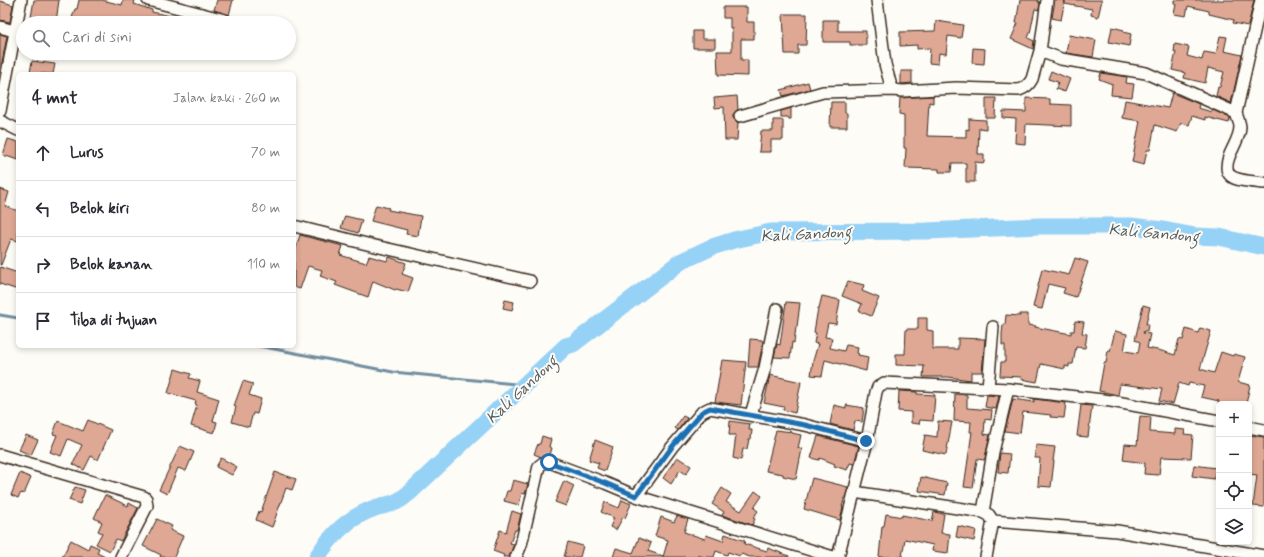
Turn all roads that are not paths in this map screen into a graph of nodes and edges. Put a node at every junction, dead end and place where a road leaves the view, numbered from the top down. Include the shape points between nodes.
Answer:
1 (21, 0) edge
2 (148, 0) edge
3 (877, 0) edge
4 (1047, 0) edge
5 (1261, 0) edge
6 (17, 16) edge
7 (210, 16) edge
8 (16, 22) edge
9 (0, 27) edge
10 (14, 31) junction
11 (1040, 51) junction
12 (892, 90) junction
13 (0, 111) edge
14 (1236, 113) junction
15 (740, 116) dead end
16 (0, 121) edge
17 (16, 129) edge
18 (1264, 183) edge
19 (296, 226) edge
20 (530, 281) dead end
21 (777, 309) dead end
22 (993, 327) dead end
23 (988, 388) junction
24 (1008, 389) junction
25 (751, 414) junction
26 (1216, 420) edge
27 (1252, 428) edge
28 (1264, 430) edge
29 (866, 441) junction
30 (0, 455) edge
31 (854, 492) junction
32 (636, 496) junction
33 (984, 512) junction
34 (993, 521) junction
35 (1264, 556) edge
36 (121, 557) edge
37 (516, 557) edge
38 (833, 557) edge
39 (838, 557) edge
40 (986, 557) edge

1 - 6 street
2 - 7 street
3 - 12 street via 885,64
4 - 11 street
5 - 14 street
8 - 10 street
9 - 10 street
10 - 13 street
11 - 12 street via 1029,83 1023,89
11 - 14 street via 1062,60 1146,73
12 - 15 street via 833,90
14 - 18 street via 1240,128 1226,168 1229,174 1238,180
16 - 17 street
19 - 20 street
21 - 25 street
22 - 23 street
23 - 24 street
23 - 29 street via 888,383 878,387
24 - 26 street via 1111,400
24 - 33 street via 993,452
25 - 29 street
25 - 32 street via 710,408 702,412
27 - 28 street
29 - 31 street
30 - 36 street via 144,497 147,506
31 - 33 street
31 - 39 street
32 - 37 street via 549,462 543,463 539,466
32 - 38 street
33 - 34 street via 990,515
34 - 35 street via 1117,531
34 - 40 street

